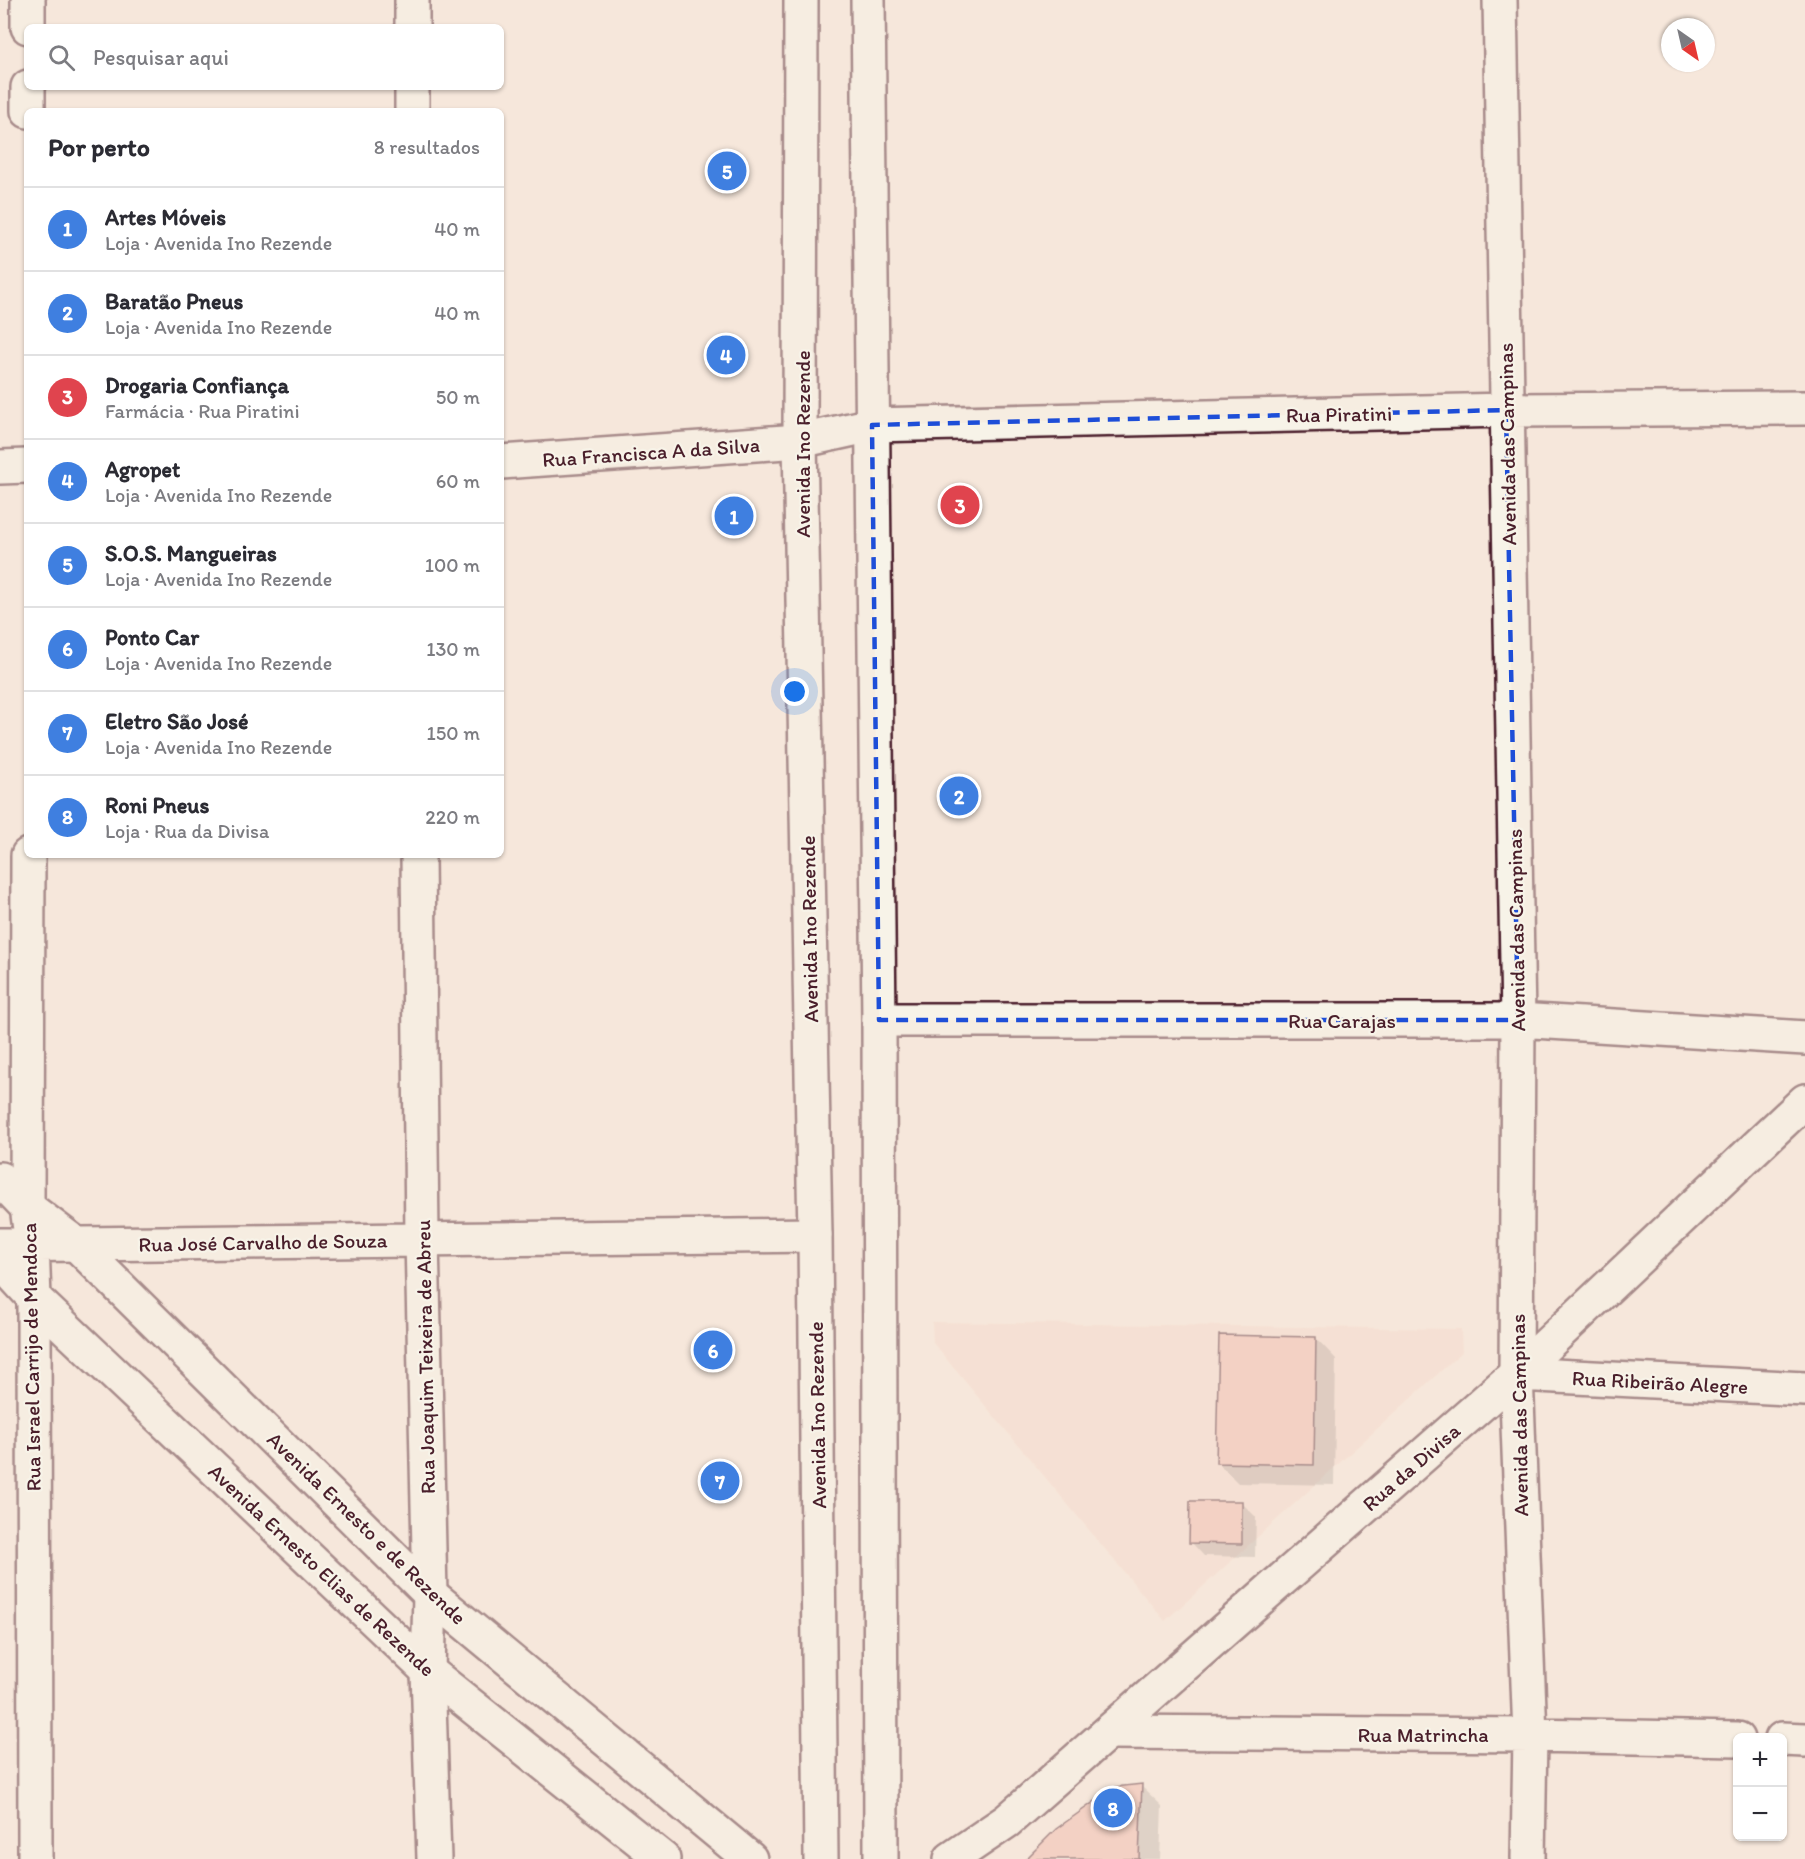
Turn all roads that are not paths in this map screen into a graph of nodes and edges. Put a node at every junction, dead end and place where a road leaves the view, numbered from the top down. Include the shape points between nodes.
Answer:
1 (28, 0) edge
2 (412, 0) edge
3 (801, 0) edge
4 (868, 0) edge
5 (1500, 0) edge
6 (28, 24) edge
7 (412, 24) edge
8 (28, 90) edge
9 (412, 90) edge
10 (28, 108) edge
11 (412, 108) edge
12 (1805, 408) edge
13 (1506, 410) junction
14 (872, 425) junction
15 (800, 441) junction
16 (504, 462) edge
17 (24, 466) edge
18 (0, 467) edge
19 (28, 858) edge
20 (418, 858) edge
21 (879, 1020) junction
22 (1518, 1020) junction
23 (1805, 1038) edge
24 (1805, 1101) edge
25 (0, 1179) edge
26 (27, 1207) junction
27 (814, 1234) junction
28 (422, 1239) junction
29 (76, 1244) junction
30 (16, 1245) edge
31 (0, 1261) edge
32 (34, 1298) junction
33 (1516, 1374) junction
34 (1805, 1389) edge
35 (430, 1594) junction
36 (428, 1671) junction
37 (1109, 1732) junction
38 (1530, 1735) junction
39 (1733, 1739) edge
40 (1787, 1739) edge
41 (1805, 1740) edge
42 (1007, 1821) junction
43 (35, 1859) edge
44 (434, 1859) edge
45 (663, 1859) edge
46 (750, 1859) edge
47 (821, 1859) edge
48 (882, 1859) edge
49 (951, 1859) edge
50 (979, 1859) edge
51 (1528, 1859) edge

1 - 6 street
2 - 7 street
3 - 15 street, Avenida Ino Rezende
4 - 14 street
5 - 13 street, Avenida das Campinas
8 - 10 street
9 - 11 street
12 - 13 street, Rua Piratini
13 - 14 street, Rua Piratini
13 - 22 street, Avenida das Campinas
14 - 15 street, Rua Francisca A da Silva
14 - 21 street
15 - 16 street, Rua Francisca A da Silva
15 - 27 street, Avenida Ino Rezende
17 - 18 street
19 - 26 street, Rua Israel Carrijo de Mendoca
20 - 28 street, Rua Joaquim Teixeira de Abreu
21 - 22 street, Rua Carajas
21 - 48 street
22 - 23 street, Rua Carajas
22 - 33 street, Avenida das Campinas
24 - 33 street, Rua da Divisa
25 - 26 street, Avenida Ernesto e de Rezende
26 - 29 street, Avenida Ernesto e de Rezende
26 - 30 street, Rua Israel Carrijo de Mendoca
27 - 28 street, Rua José Carvalho de Souza
27 - 47 street, Avenida Ino Rezende
28 - 29 street, Rua José Carvalho de Souza
28 - 35 street, Rua Joaquim Teixeira de Abreu
29 - 30 street, Rua José Carvalho de Souza
29 - 35 street, Avenida Ernesto e de Rezende
30 - 32 street, Rua Israel Carrijo de Mendoca
31 - 32 street, Avenida Ernesto Elias de Rezende
32 - 36 street, Avenida Ernesto Elias de Rezende
32 - 43 street, Rua Israel Carrijo de Mendoca
33 - 34 street, Rua Ribeirão Alegre
33 - 37 street, Rua da Divisa
33 - 38 street, Avenida das Campinas
35 - 36 street, Rua Joaquim Teixeira de Abreu
35 - 46 street, Avenida Ernesto e de Rezende
36 - 44 street, Rua Joaquim Teixeira de Abreu
36 - 45 street, Avenida Ernesto Elias de Rezende
37 - 38 street, Rua Matrincha
37 - 42 street, Rua da Divisa
38 - 39 street, Rua Matrincha
38 - 51 street, Avenida das Campinas
40 - 41 street
42 - 49 street, Rua da Divisa
42 - 50 street, Rua da Divisa

